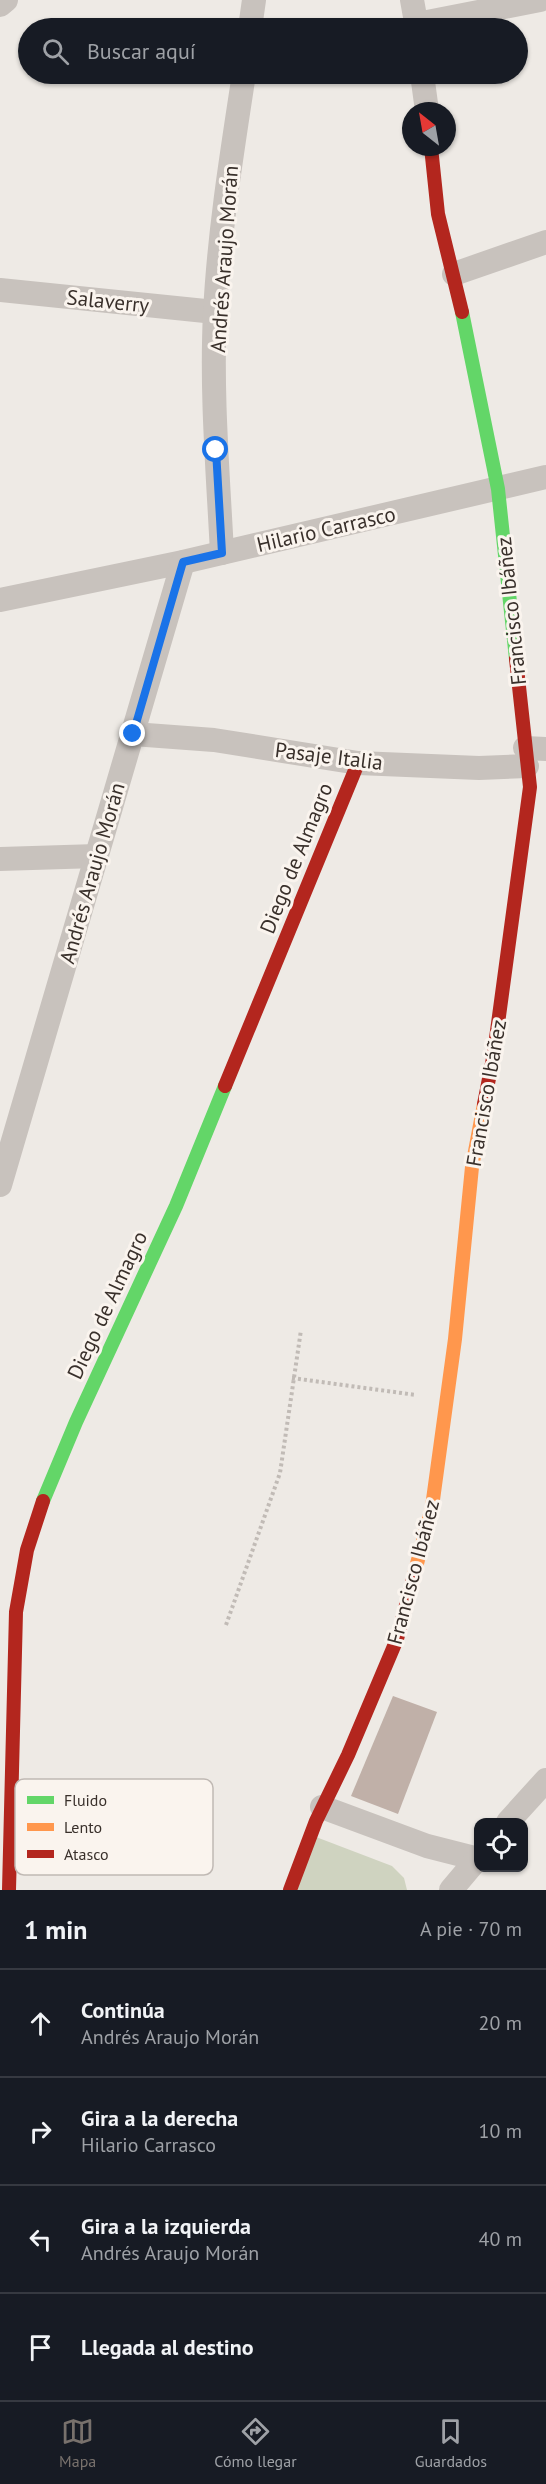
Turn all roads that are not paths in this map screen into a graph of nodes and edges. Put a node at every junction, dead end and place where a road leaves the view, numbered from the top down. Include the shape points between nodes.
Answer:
1 (6, 0) edge
2 (254, 0) edge
3 (412, 0) edge
4 (540, 0) edge
5 (0, 5) edge
6 (251, 18) edge
7 (415, 18) edge
8 (455, 18) edge
9 (242, 84) edge
10 (423, 84) edge
11 (426, 102) edge
12 (432, 156) edge
13 (546, 242) edge
14 (454, 274) junction
15 (0, 290) edge
16 (215, 312) junction
17 (546, 477) edge
18 (498, 489) junction
19 (222, 553) junction
20 (183, 562) junction
21 (0, 600) edge
22 (133, 734) junction
23 (532, 754) edge
24 (358, 763) junction
25 (97, 856) junction
26 (0, 859) edge
27 (0, 1185) edge
28 (546, 1780) edge
29 (322, 1807) junction
30 (512, 1818) edge
31 (474, 1857) edge
32 (474, 1863) edge
33 (9, 1890) edge
34 (290, 1890) edge
35 (451, 1890) edge

1 - 5 street
2 - 6 street
3 - 7 street
4 - 8 street
9 - 16 street, Andrés Araujo Morán
10 - 11 street
12 - 14 street, Francisco Ibáñez via 438,214
13 - 14 street
14 - 18 street, Francisco Ibáñez
15 - 16 street, Salaverry
16 - 19 street, Andrés Araujo Morán via 216,450
17 - 18 street, Hilario Carrasco
18 - 19 street, Hilario Carrasco
18 - 23 street, Francisco Ibáñez
19 - 20 street, Hilario Carrasco
20 - 21 street, Hilario Carrasco
20 - 22 street, Andrés Araujo Morán
22 - 24 street, Pasaje Italia via 214,740
22 - 25 street, Andrés Araujo Morán
23 - 24 street, Pasaje Italia via 479,768
23 - 29 street, Francisco Ibáñez via 494,1053 472,1167 432,1507 397,1639
24 - 33 street, Diego de Almagro via 176,1206 76,1422 27,1550 14,1646
25 - 26 street
25 - 27 street, Andrés Araujo Morán
28 - 30 street
29 - 31 street via 427,1846
29 - 34 street, Francisco Ibáñez
32 - 35 street

